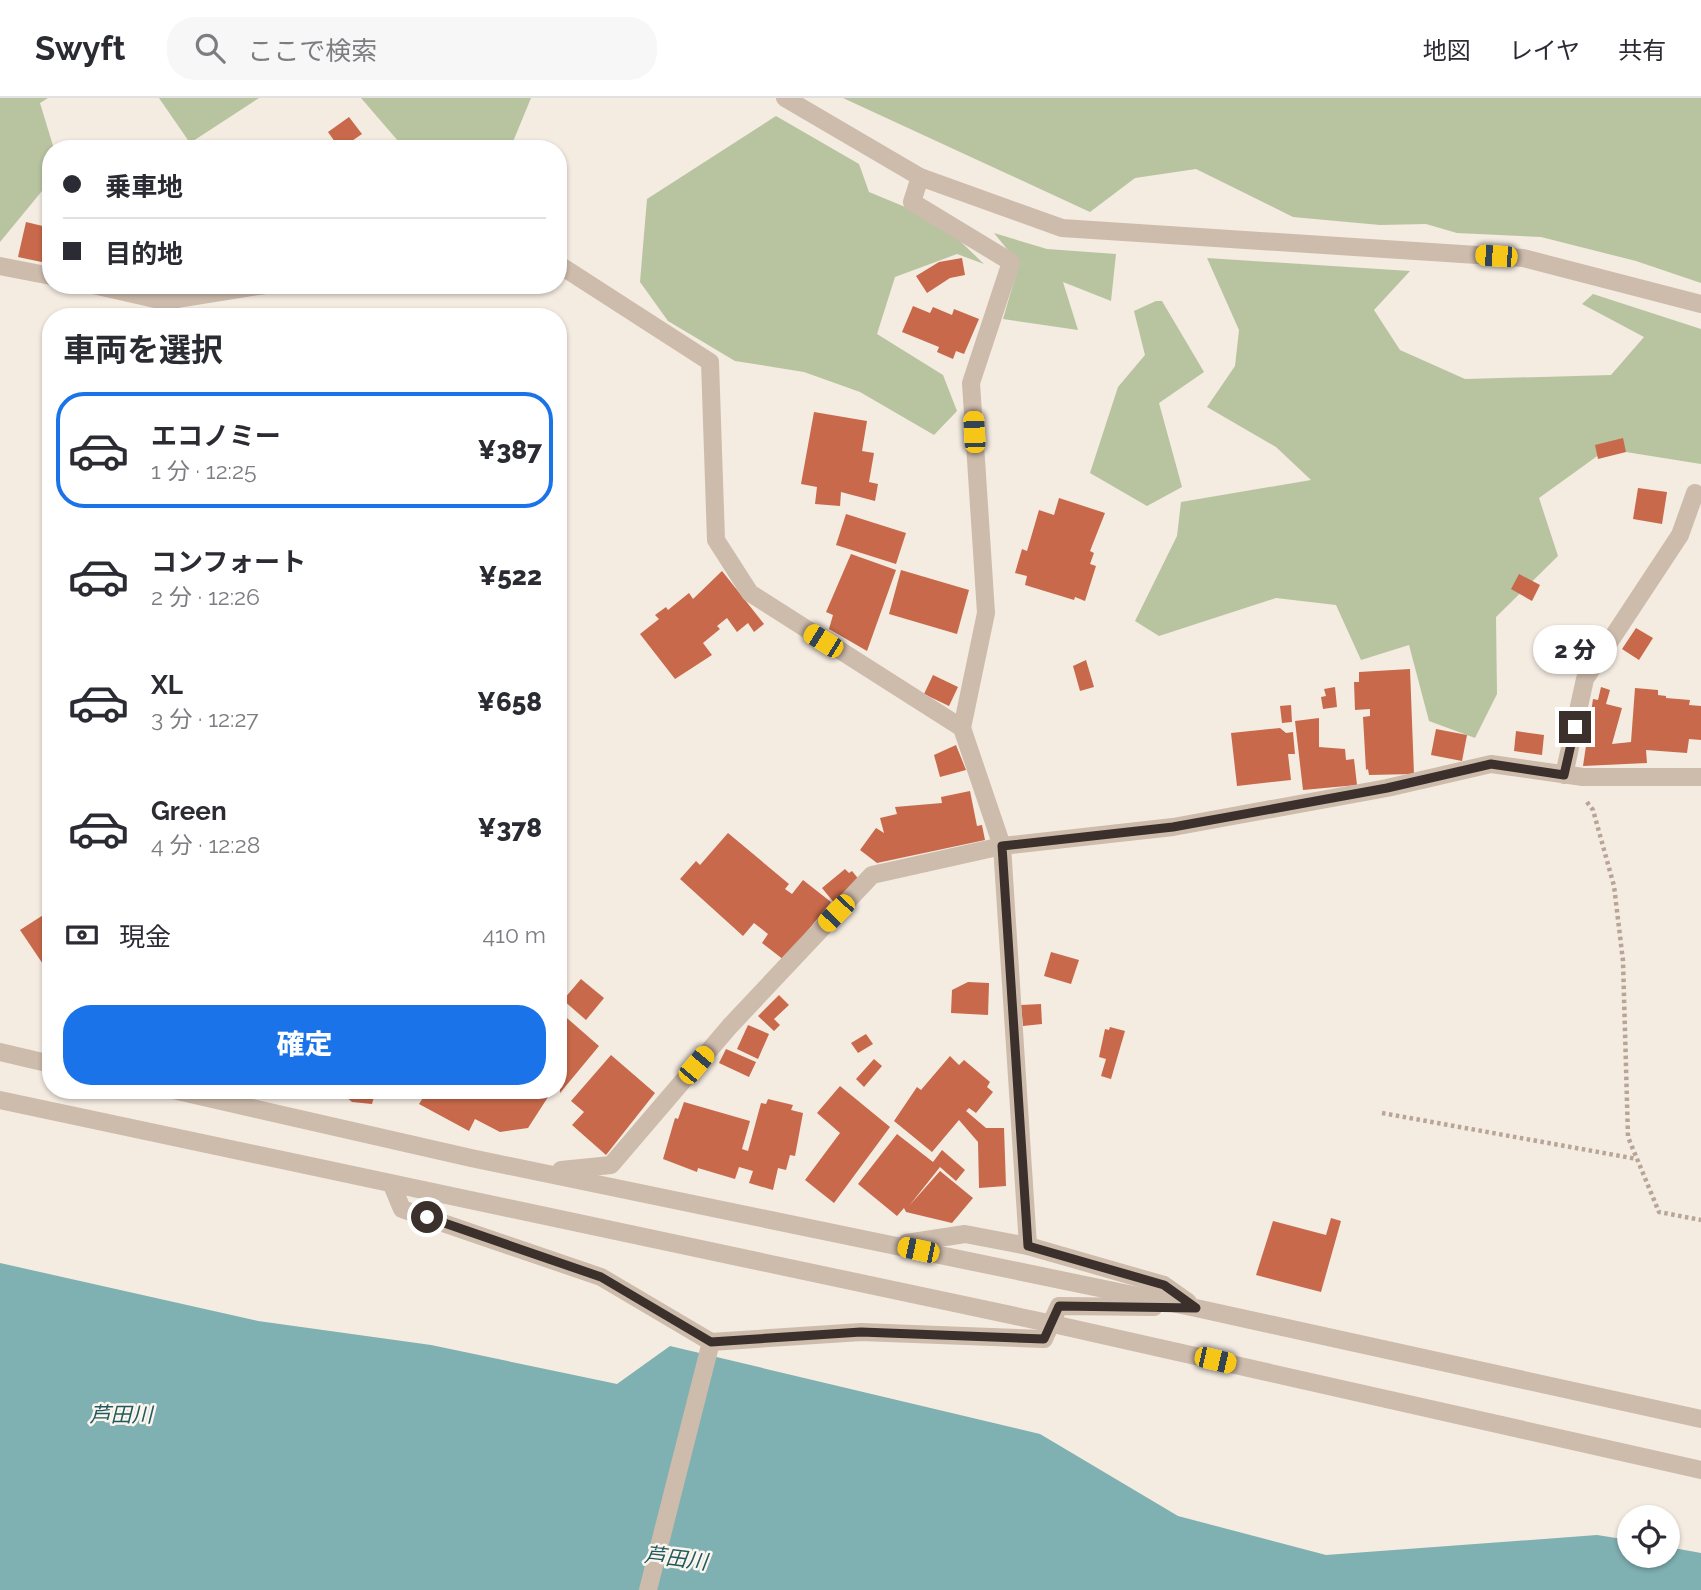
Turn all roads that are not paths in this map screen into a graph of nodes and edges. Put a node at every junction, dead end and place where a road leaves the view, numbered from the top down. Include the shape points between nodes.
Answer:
1 (785, 98) edge
2 (920, 177) junction
3 (0, 266) edge
4 (567, 270) edge
5 (42, 274) edge
6 (132, 294) edge
7 (208, 294) edge
8 (1701, 304) edge
9 (1695, 493) dead end
10 (962, 728) junction
11 (1564, 775) junction
12 (1701, 777) edge
13 (1002, 846) junction
14 (0, 1052) edge
15 (42, 1061) edge
16 (214, 1099) edge
17 (0, 1100) edge
18 (542, 1172) junction
19 (392, 1185) junction
20 (893, 1244) junction
21 (1028, 1246) junction
22 (1196, 1308) junction
23 (1052, 1324) junction
24 (711, 1342) junction
25 (1701, 1419) edge
26 (1701, 1470) edge
27 (648, 1590) edge

1 - 2 street
2 - 8 street via 1062,228 1523,258
2 - 10 street via 912,202 1011,262 971,383 986,613
3 - 5 street
4 - 10 street via 710,362 716,540 750,593
6 - 7 street via 163,301
9 - 11 street via 1680,535 1586,680
10 - 13 street
11 - 12 street
11 - 13 street via 1491,764 1173,827
13 - 18 street via 872,876 730,1026 611,1165
13 - 21 street
14 - 15 street
16 - 18 street
17 - 19 street
18 - 20 street
19 - 23 street
19 - 24 street via 402,1209 601,1277
20 - 21 street via 965,1234
20 - 22 street
21 - 22 street via 1164,1285
22 - 23 street via 1059,1306
22 - 25 street
23 - 24 street via 1044,1339 861,1332
23 - 26 street
24 - 27 street

